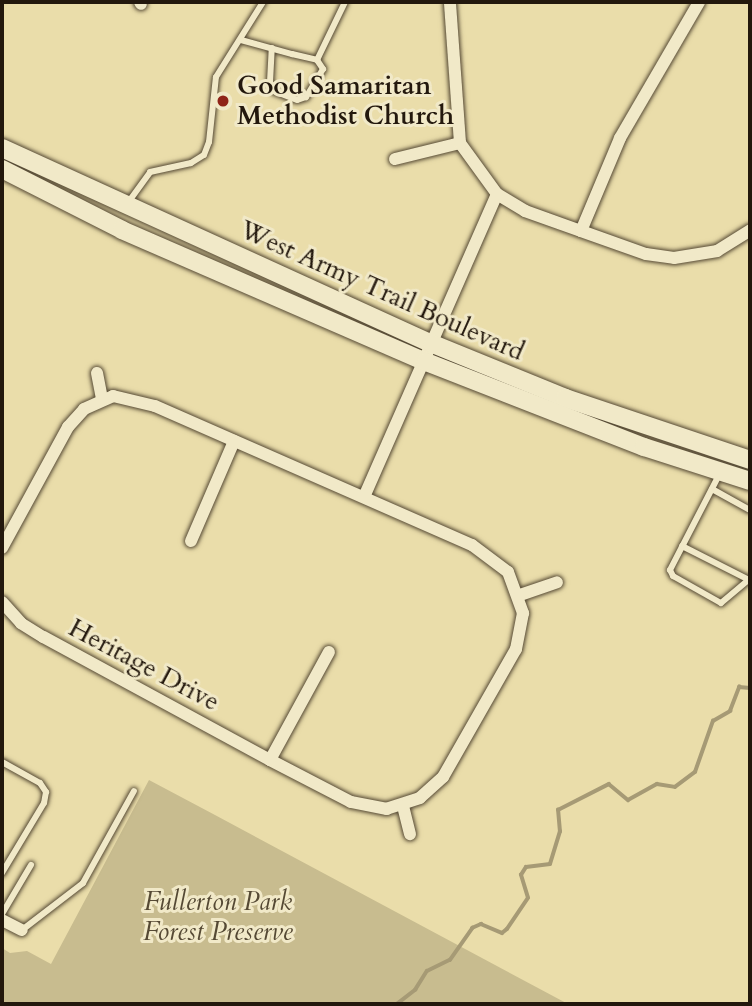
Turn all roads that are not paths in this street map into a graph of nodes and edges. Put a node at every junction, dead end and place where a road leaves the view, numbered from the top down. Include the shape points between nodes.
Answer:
1 (264, 2) edge
2 (345, 2) edge
3 (450, 2) edge
4 (699, 2) edge
5 (241, 40) junction
6 (269, 48) junction
7 (317, 60) junction
8 (460, 143) junction
9 (2, 148) edge
10 (395, 159) dead end
11 (2, 169) edge
12 (497, 194) junction
13 (130, 207) junction
14 (122, 230) junction
15 (750, 230) edge
16 (581, 231) junction
17 (433, 344) junction
18 (425, 362) junction
19 (97, 373) dead end
20 (102, 398) junction
21 (234, 441) junction
22 (718, 451) junction
23 (750, 460) edge
24 (715, 478) junction
25 (750, 481) edge
26 (365, 497) junction
27 (750, 510) edge
28 (191, 541) dead end
29 (682, 546) junction
30 (2, 548) edge
31 (750, 579) edge
32 (557, 582) dead end
33 (520, 595) junction
34 (2, 602) edge
35 (329, 652) dead end
36 (270, 760) junction
37 (2, 762) edge
38 (134, 792) dead end
39 (403, 806) junction
40 (410, 834) dead end
41 (31, 865) dead end
42 (2, 873) edge
43 (2, 914) edge
44 (2, 920) edge
45 (22, 929) joint

1 - 5 lane
2 - 7 lane
3 - 8 street
4 - 16 street via 620,138
5 - 6 lane
5 - 13 lane via 216,77 204,155 191,163 150,172
6 - 7 lane
6 - 7 lane via 270,82 275,91 297,100 313,88 323,69
8 - 10 street
8 - 12 street
9 - 13 main road, West Army Trail Boulevard
11 - 14 main road, West Army Trail Boulevard
12 - 16 street via 525,211
12 - 17 street
13 - 14 main road
13 - 17 main road, West Army Trail Boulevard
14 - 18 main road, West Army Trail Boulevard
15 - 16 street via 717,251 674,258 646,254
17 - 18 street
17 - 22 main road, West Army Trail Boulevard via 565,398
18 - 24 main road, West Army Trail Boulevard
18 - 26 street
19 - 20 street
20 - 21 street via 113,396 155,406
20 - 30 street via 68,427
21 - 26 street
21 - 28 street
22 - 23 main road, West Army Trail Boulevard
22 - 24 main road
24 - 25 main road, West Army Trail Boulevard
24 - 27 lane
24 - 29 lane
26 - 33 street via 485,552 508,572
29 - 31 lane
29 - 31 lane via 670,570 673,576 721,603
32 - 33 street
33 - 39 street via 522,628 516,649 443,776 433,789
34 - 36 street, Heritage Drive via 43,638
35 - 36 street
36 - 39 street, Heritage Drive via 351,802 387,809
37 - 42 lane via 40,783 46,792
38 - 45 lane via 83,883
39 - 40 street
41 - 43 lane
44 - 45 street

